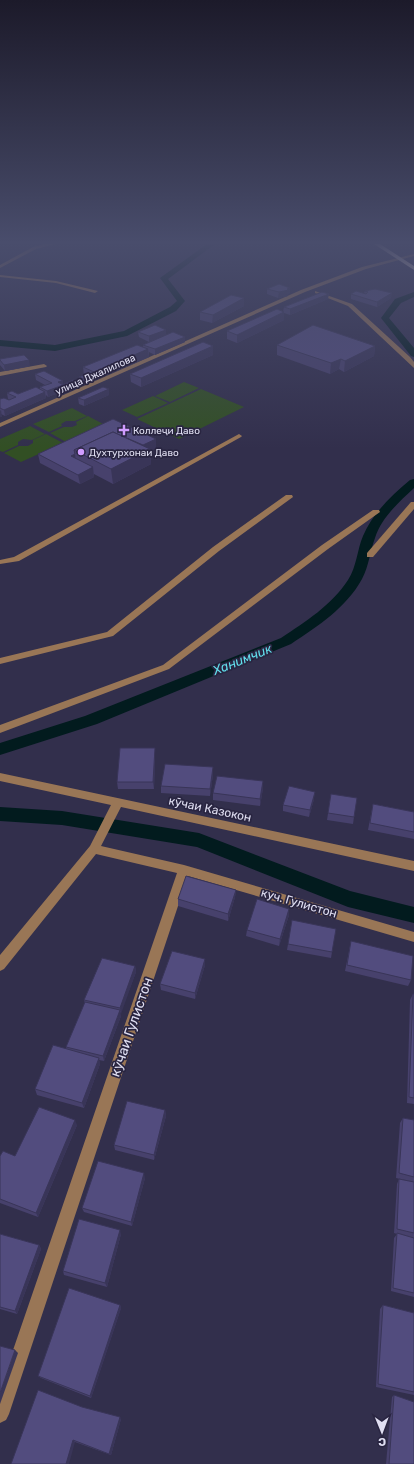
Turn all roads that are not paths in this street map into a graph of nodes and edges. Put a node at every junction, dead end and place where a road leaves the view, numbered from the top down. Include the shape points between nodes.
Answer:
1 (256, 312) edge
2 (358, 312) edge
3 (44, 366) dead end
4 (414, 366) edge
5 (0, 374) edge
6 (0, 425) edge
7 (239, 436) dead end
8 (289, 497) dead end
9 (414, 504) edge
10 (376, 512) dead end
11 (370, 555) dead end
12 (0, 562) edge
13 (0, 661) edge
14 (0, 729) edge
15 (0, 777) edge
16 (118, 803) junction
17 (94, 849) junction
18 (414, 866) edge
19 (184, 870) junction
20 (414, 937) edge
21 (0, 965) edge
22 (0, 1414) edge

1 - 6 street, улица Джалилова
2 - 4 street
3 - 5 street
7 - 12 street via 16,559
8 - 13 street via 216,549 110,634
9 - 11 street
10 - 14 street via 325,547 166,667
15 - 16 street, кӯчаи Казокон
16 - 17 street
16 - 18 street, кӯчаи Казокон
17 - 19 street
17 - 21 street
19 - 20 street, куч. Гулистон
19 - 22 street, кӯчаи Гулистон

